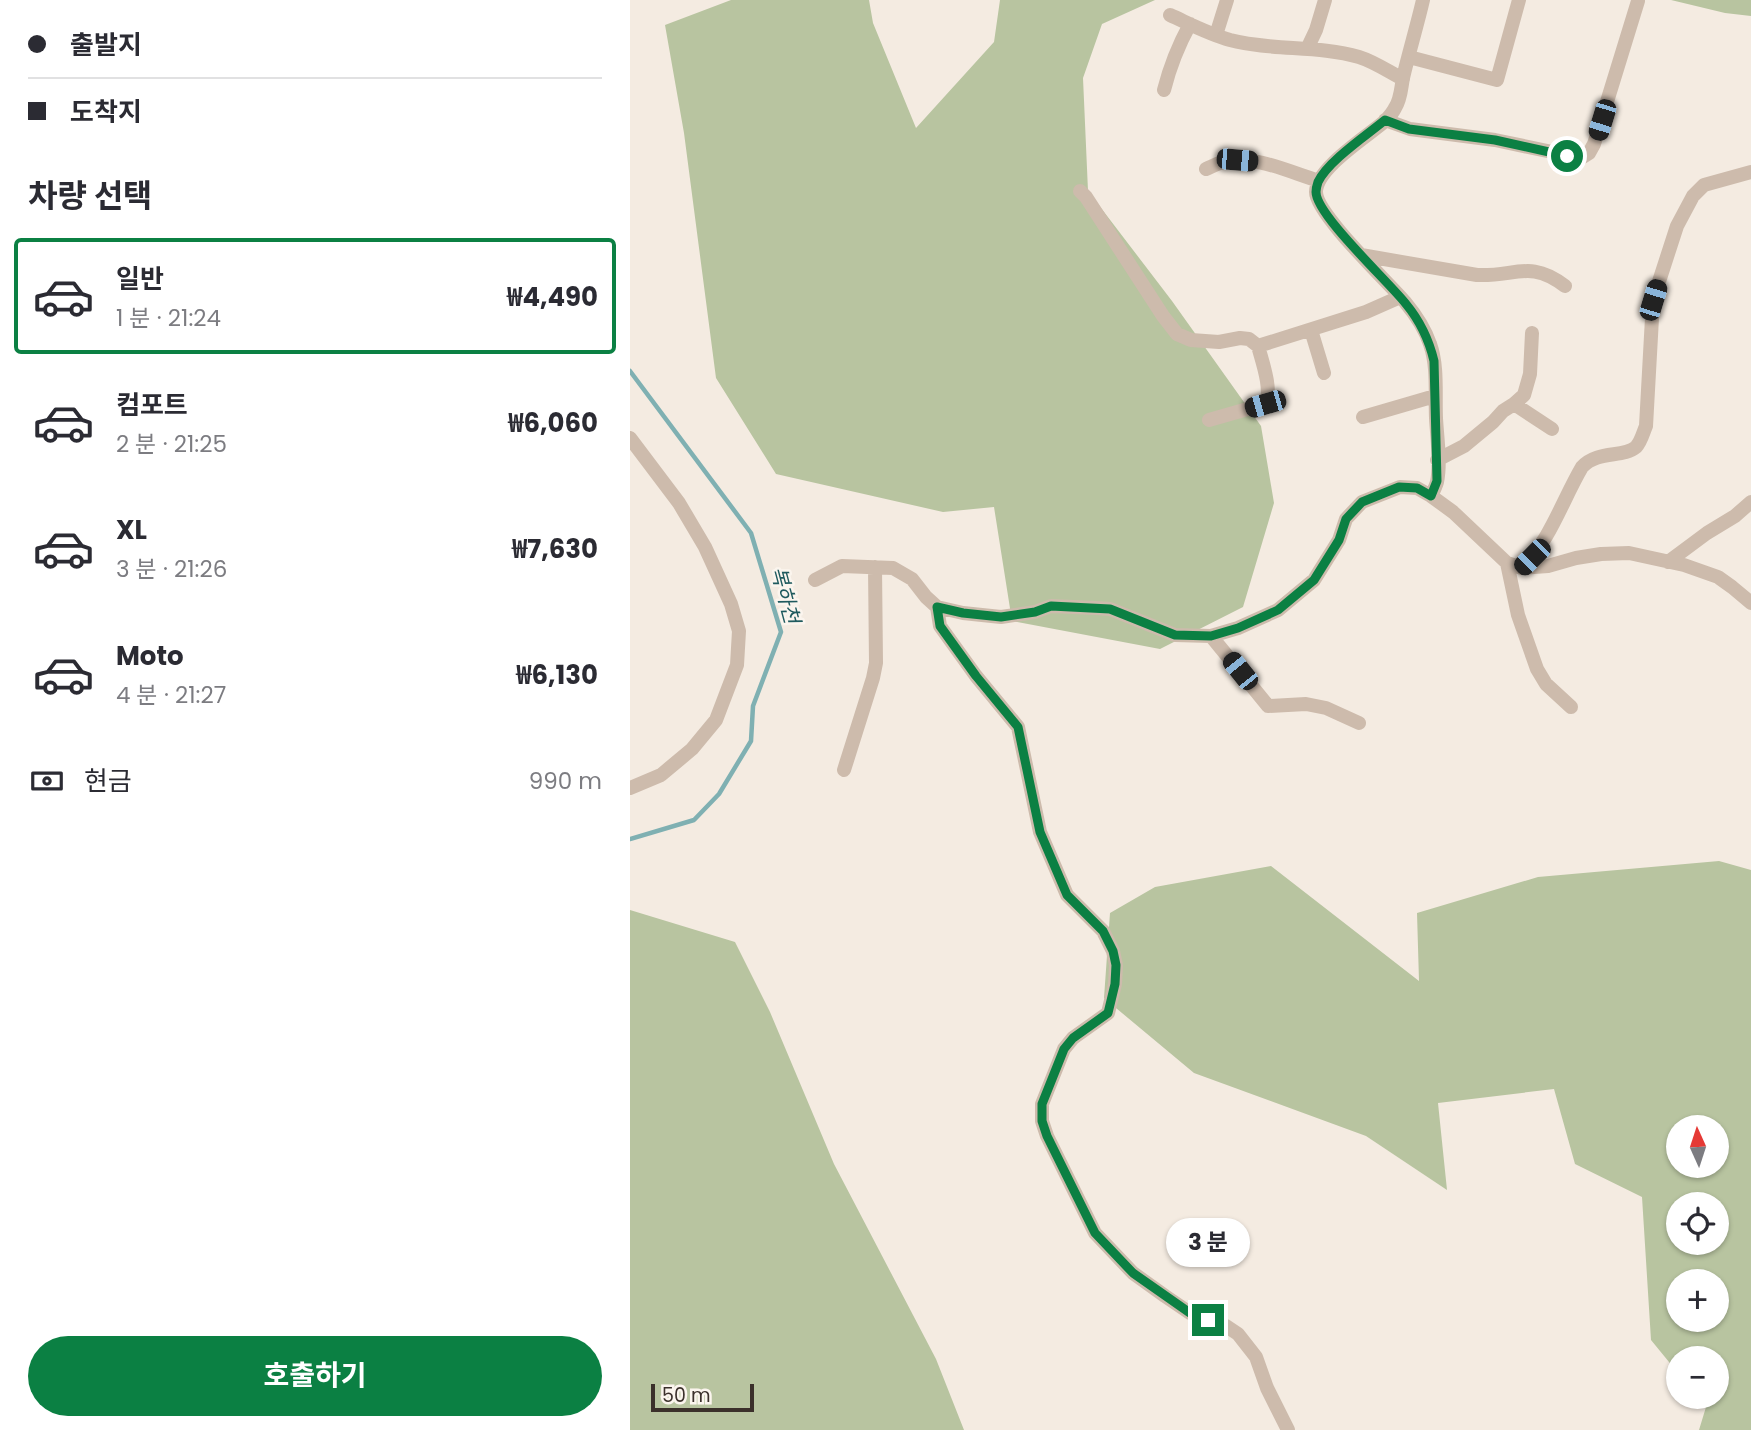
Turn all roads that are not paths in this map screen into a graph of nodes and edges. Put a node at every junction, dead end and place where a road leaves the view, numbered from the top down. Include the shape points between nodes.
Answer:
1 (1227, 0) edge
2 (1325, 0) edge
3 (1423, 0) edge
4 (1519, 0) edge
5 (1638, 1) edge
6 (1170, 15) dead end
7 (1190, 24) junction
8 (1216, 35) junction
9 (1307, 49) junction
10 (1409, 57) junction
11 (1403, 79) junction
12 (1164, 90) dead end
13 (1385, 120) junction
14 (1206, 169) dead end
15 (1751, 172) edge
16 (1319, 181) junction
17 (1080, 191) dead end
18 (1362, 255) junction
19 (1565, 286) dead end
20 (1401, 297) junction
21 (1311, 330) junction
22 (1532, 333) dead end
23 (1258, 346) junction
24 (1324, 373) dead end
25 (1436, 396) junction
26 (1514, 404) junction
27 (1363, 416) dead end
28 (1209, 421) dead end
29 (1552, 429) dead end
30 (630, 438) edge
31 (1437, 460) junction
32 (1431, 496) junction
33 (1751, 502) edge
34 (1668, 562) junction
35 (1515, 565) junction
36 (876, 567) junction
37 (815, 580) dead end
38 (1751, 603) edge
39 (937, 607) junction
40 (1211, 636) junction
41 (1571, 707) dead end
42 (1359, 723) dead end
43 (844, 770) dead end
44 (630, 788) edge
45 (1288, 1430) edge

1 - 8 street
2 - 9 street
3 - 10 street
4 - 10 street via 1497,80
5 - 13 street via 1594,144 1581,158 1409,129
6 - 7 street
7 - 8 street
7 - 12 street
8 - 9 street
9 - 11 street via 1360,58
10 - 11 street
11 - 13 street via 1400,99
13 - 16 street via 1332,164
14 - 16 street via 1237,160 1276,166
15 - 35 street via 1704,185 1677,226 1653,300 1646,426 1639,443 1631,450 1589,460 1544,541 1532,557
16 - 18 street via 1315,193 1322,209
17 - 23 street via 1177,334 1219,342 1240,338
18 - 19 street via 1476,275 1543,272
18 - 20 street
20 - 21 street
20 - 25 street via 1430,343
21 - 23 street
21 - 24 street
22 - 26 street via 1530,374 1524,396
23 - 28 street via 1268,400
25 - 27 street
25 - 31 street
26 - 29 street
26 - 31 street via 1464,446
30 - 44 street via 679,503 705,547 739,631 737,665 716,720 692,749 661,775
31 - 32 street
32 - 35 street
32 - 40 street via 1417,488 1399,487 1362,502 1346,519 1339,540 1314,580 1278,610
33 - 34 street
34 - 35 street via 1629,553 1576,558 1549,566
34 - 38 street via 1718,578
35 - 41 street via 1518,615 1537,669
36 - 37 street via 842,566
36 - 39 street via 893,568 912,579
36 - 43 street via 876,663
39 - 40 street via 1001,617 1051,606 1110,609 1175,635
39 - 45 street via 940,626 1018,727 1040,832 1067,895 1103,931 1116,965 1108,1013 1064,1049 1042,1104 1047,1136 1095,1233 1133,1273 1165,1296 1190,1313 1238,1334 1256,1357
40 - 42 street via 1268,706 1306,704

